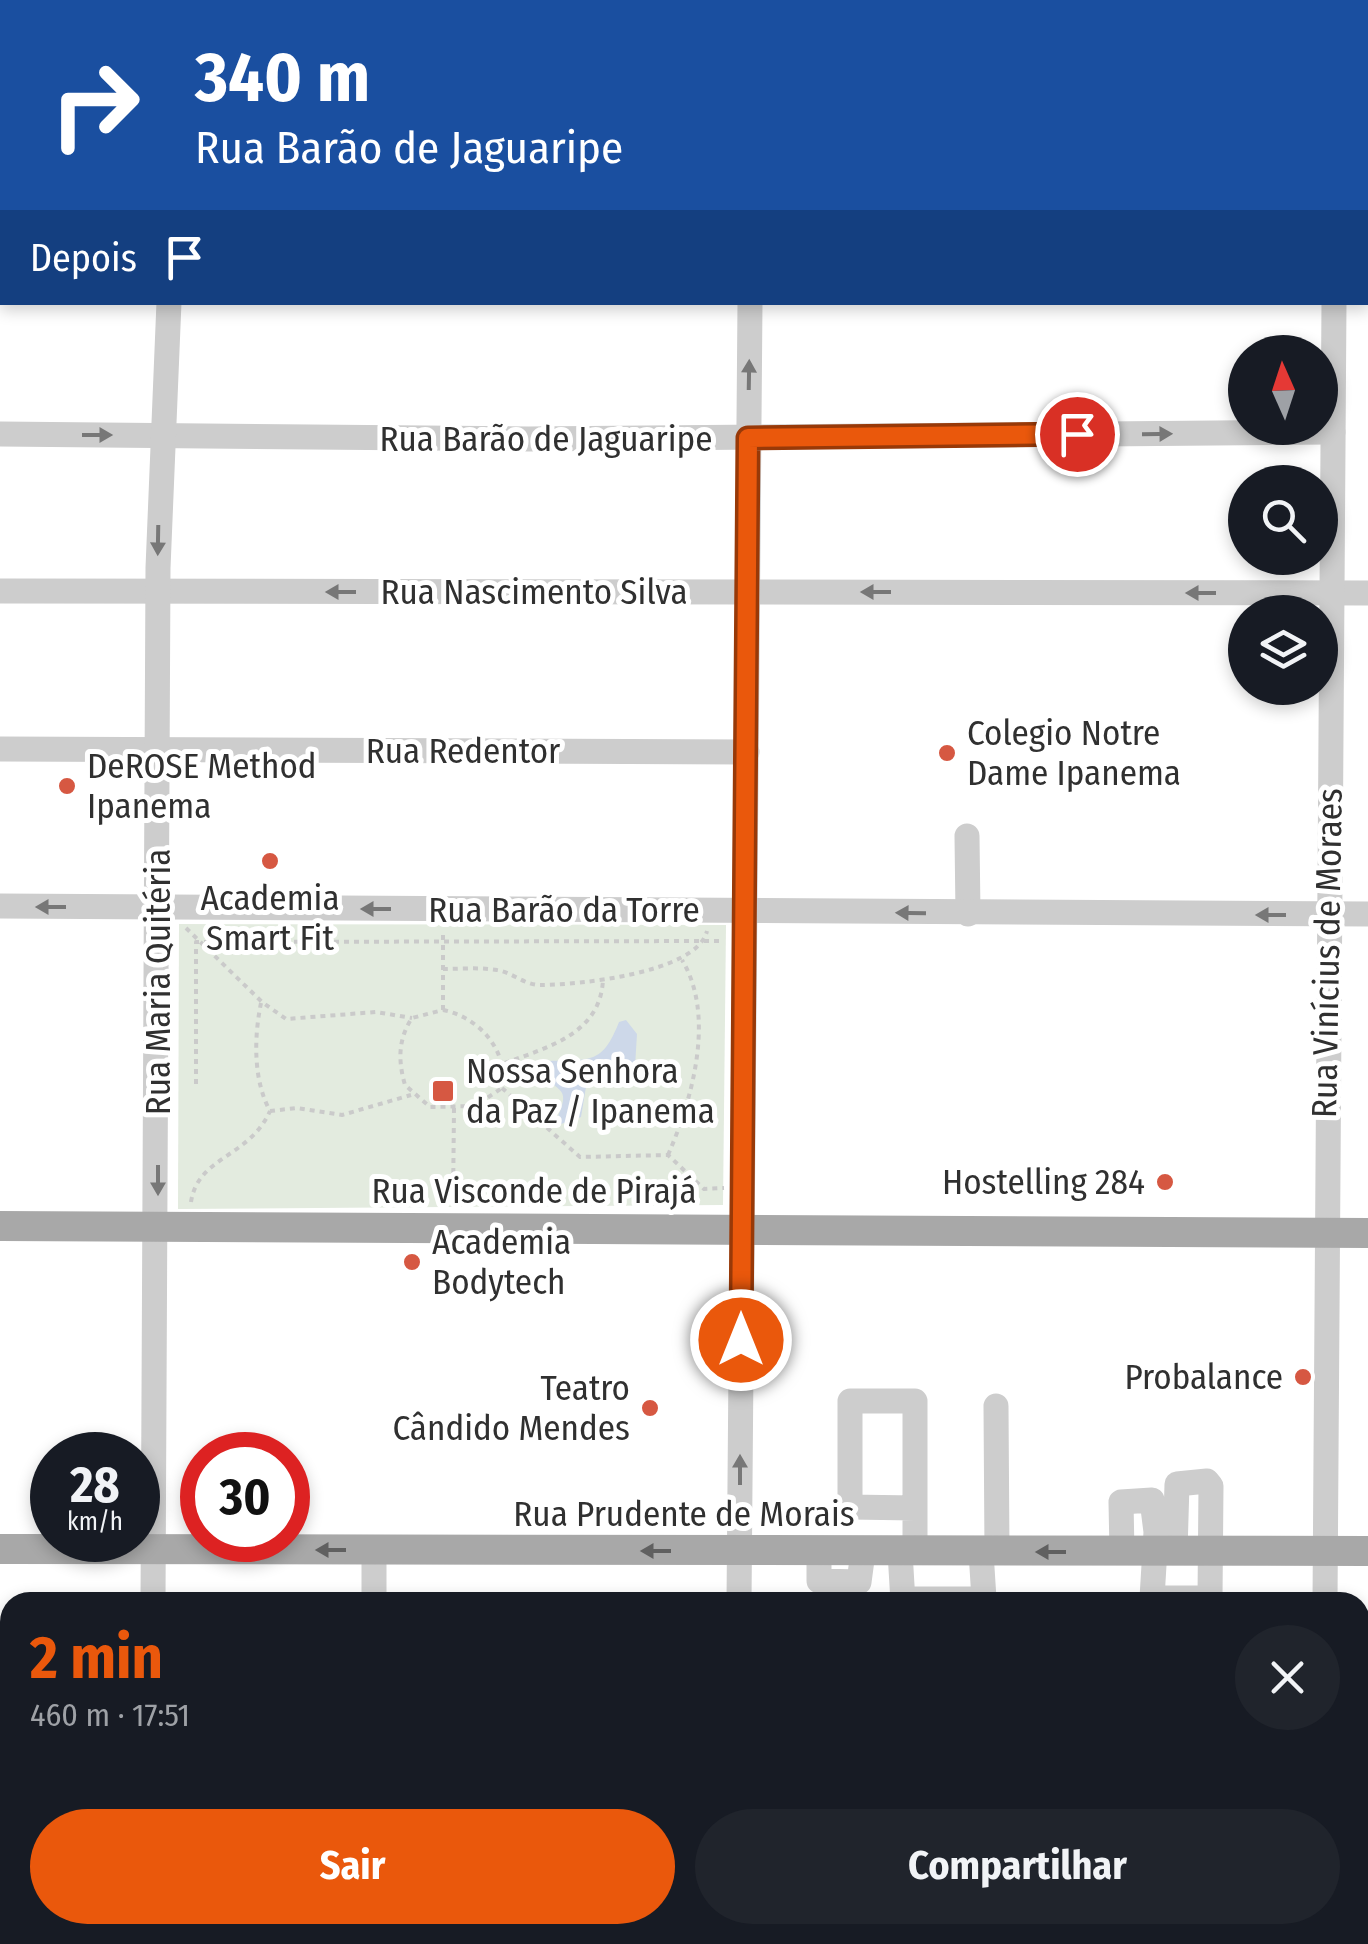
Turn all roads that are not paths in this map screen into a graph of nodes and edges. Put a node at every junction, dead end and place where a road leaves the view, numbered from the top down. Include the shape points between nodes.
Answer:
1 (169, 305) edge
2 (750, 305) edge
3 (1334, 305) edge
4 (1333, 335) edge
5 (1228, 433) edge
6 (0, 434) edge
7 (160, 435) junction
8 (748, 438) junction
9 (1332, 445) edge
10 (0, 591) edge
11 (158, 592) junction
12 (746, 592) junction
13 (1331, 593) junction
14 (1368, 593) edge
15 (0, 750) edge
16 (158, 750) junction
17 (746, 752) junction
18 (967, 836) dead end
19 (0, 906) edge
20 (157, 908) junction
21 (745, 911) junction
22 (968, 914) junction
23 (1368, 914) edge
24 (1328, 915) junction
25 (0, 1226) edge
26 (158, 1227) junction
27 (741, 1229) junction
28 (1324, 1232) junction
29 (1368, 1233) edge
30 (996, 1406) dead end
31 (155, 1432) edge
32 (915, 1508) junction
33 (0, 1549) edge
34 (30, 1549) edge
35 (160, 1550) edge
36 (374, 1550) junction
37 (740, 1552) junction
38 (908, 1552) junction
39 (989, 1552) junction
40 (1122, 1552) junction
41 (1165, 1552) junction
42 (1211, 1552) junction
43 (1324, 1552) junction
44 (1368, 1552) edge
45 (153, 1562) edge
46 (153, 1592) edge
47 (374, 1592) edge
48 (739, 1592) edge
49 (904, 1592) edge
50 (985, 1592) edge
51 (1156, 1592) edge
52 (1210, 1592) edge
53 (1325, 1592) edge

1 - 7 street, Rua Maria Quitéria
8 -> 2 street
3 - 4 street, Rua Vinícius de Moraes
8 -> 5 street, Rua Barão de Jaguaripe
6 -> 7 street, Rua Barão de Jaguaripe
7 - 8 street, Rua Barão de Jaguaripe
7 -> 11 street, Rua Maria Quitéria
8 - 12 street
9 - 13 street, Rua Vinícius de Moraes
10 - 11 street, Rua Nascimento Silva
12 -> 11 street, Rua Nascimento Silva
11 - 16 street, Rua Maria Quitéria
13 -> 12 street, Rua Nascimento Silva
12 - 17 street
13 - 14 street, Rua Nascimento Silva
13 - 24 street, Rua Vinícius de Moraes
15 - 16 street, Rua Redentor
16 - 17 street, Rua Redentor
16 - 20 street, Rua Maria Quitéria
17 - 21 street
18 - 22 street
20 -> 19 street, Rua Barão da Torre
21 -> 20 street, Rua Barão da Torre
20 -> 26 street, Rua Maria Quitéria
22 -> 21 street, Rua Barão da Torre
21 - 27 street
24 -> 22 street, Rua Barão da Torre
23 - 24 street, Rua Barão da Torre
24 - 28 street, Rua Vinícius de Moraes
25 - 26 main road, Rua Visconde de Pirajá
26 - 27 main road, Rua Visconde de Pirajá
26 - 31 street, Rua Maria Quitéria
27 - 28 main road, Rua Visconde de Pirajá
37 -> 27 street
28 - 29 main road, Rua Visconde de Pirajá
28 - 43 street, Rua Vinícius de Moraes
30 - 39 street
32 - 32 street via 915,1401 850,1401 850,1507
32 - 38 street
33 - 34 main road, Rua Prudente de Morais
36 -> 35 main road, Rua Prudente de Morais
37 -> 36 main road, Rua Prudente de Morais
36 - 47 street
37 - 38 main road, Rua Prudente de Morais
37 - 48 street
38 - 39 main road, Rua Prudente de Morais
38 - 49 street
40 -> 39 main road, Rua Prudente de Morais
39 - 50 street
40 - 41 main road, Rua Prudente de Morais
40 - 41 street via 1122,1502 1152,1500
41 - 42 main road, Rua Prudente de Morais
41 - 42 street via 1177,1484 1207,1481
41 - 51 street
42 - 43 main road, Rua Prudente de Morais
42 - 52 street
43 - 44 main road, Rua Prudente de Morais
43 - 53 street, Rua Vinícius de Moraes
45 - 46 street, Rua Maria Quitéria

